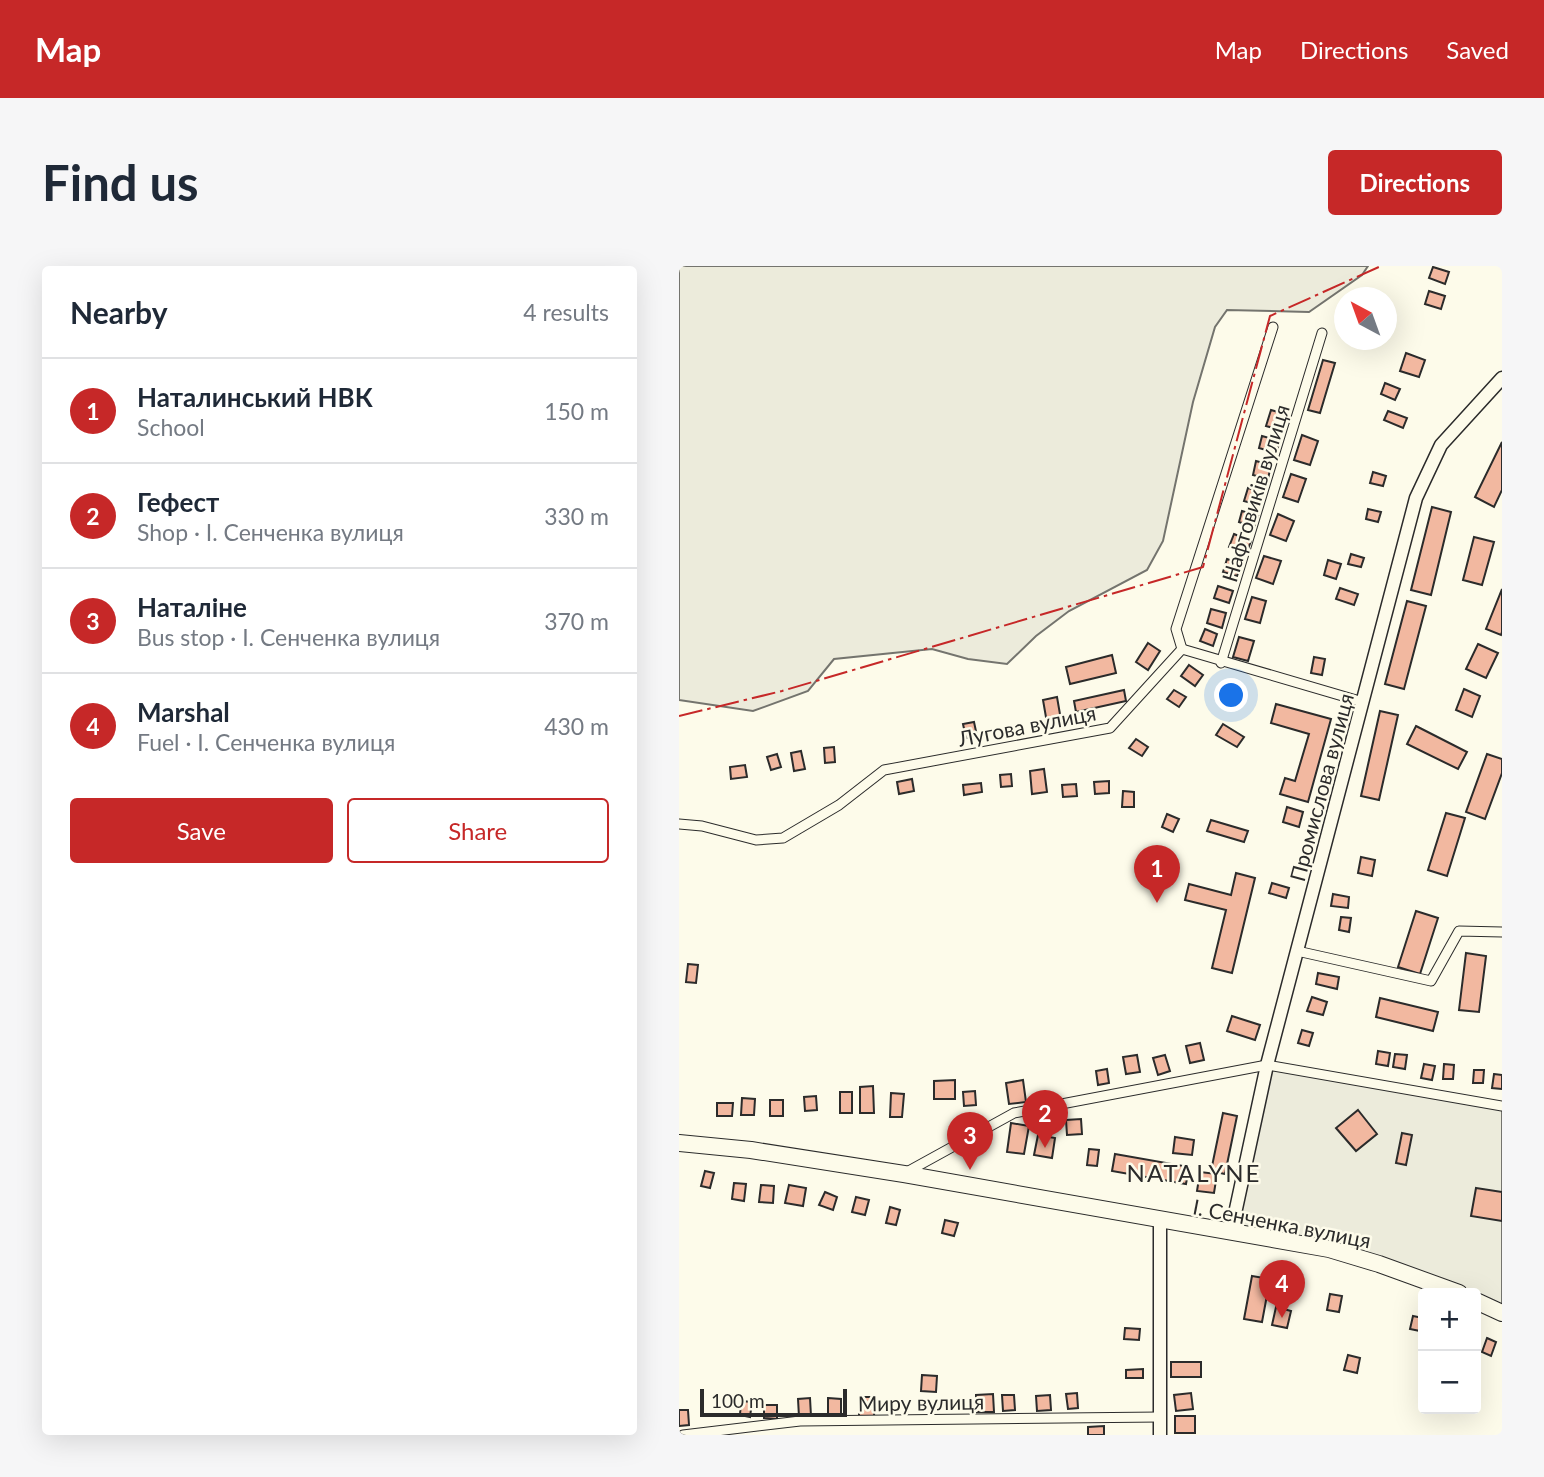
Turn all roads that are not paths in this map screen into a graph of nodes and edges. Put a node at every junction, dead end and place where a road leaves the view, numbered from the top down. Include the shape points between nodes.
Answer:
1 (1273, 327) dead end
2 (1322, 333) dead end
3 (1502, 377) edge
4 (1182, 649) junction
5 (1221, 663) junction
6 (1363, 702) junction
7 (679, 824) edge
8 (1502, 932) edge
9 (1297, 951) junction
10 (1267, 1065) junction
11 (1502, 1107) edge
12 (679, 1143) edge
13 (904, 1174) junction
14 (1160, 1220) junction
15 (1231, 1233) junction
16 (1444, 1288) edge
17 (1481, 1303) edge
18 (1502, 1313) edge
19 (1160, 1417) junction
20 (683, 1435) edge
21 (1160, 1435) edge

1 - 4 street via 1176,629
2 - 5 street, Нафтовиків вулиця
3 - 6 street, Промислова вулиця via 1441,444 1416,498
4 - 5 street
4 - 7 street, Лугова вулиця via 1110,728 884,770 839,805 783,838 756,839
5 - 6 street
6 - 9 street, Промислова вулиця
8 - 9 street via 1459,931 1431,981
9 - 10 street, Промислова вулиця
10 - 11 street
10 - 13 street via 1014,1113
10 - 15 street, Промислова вулиця
12 - 13 highway, І. Сенченка вулиця
13 - 14 highway, І. Сенченка вулиця
14 - 15 highway, І. Сенченка вулиця
14 - 19 street
15 - 16 highway, І. Сенченка вулиця via 1336,1251
17 - 18 highway
19 - 20 street, Миру вулиця via 800,1421
19 - 21 street

